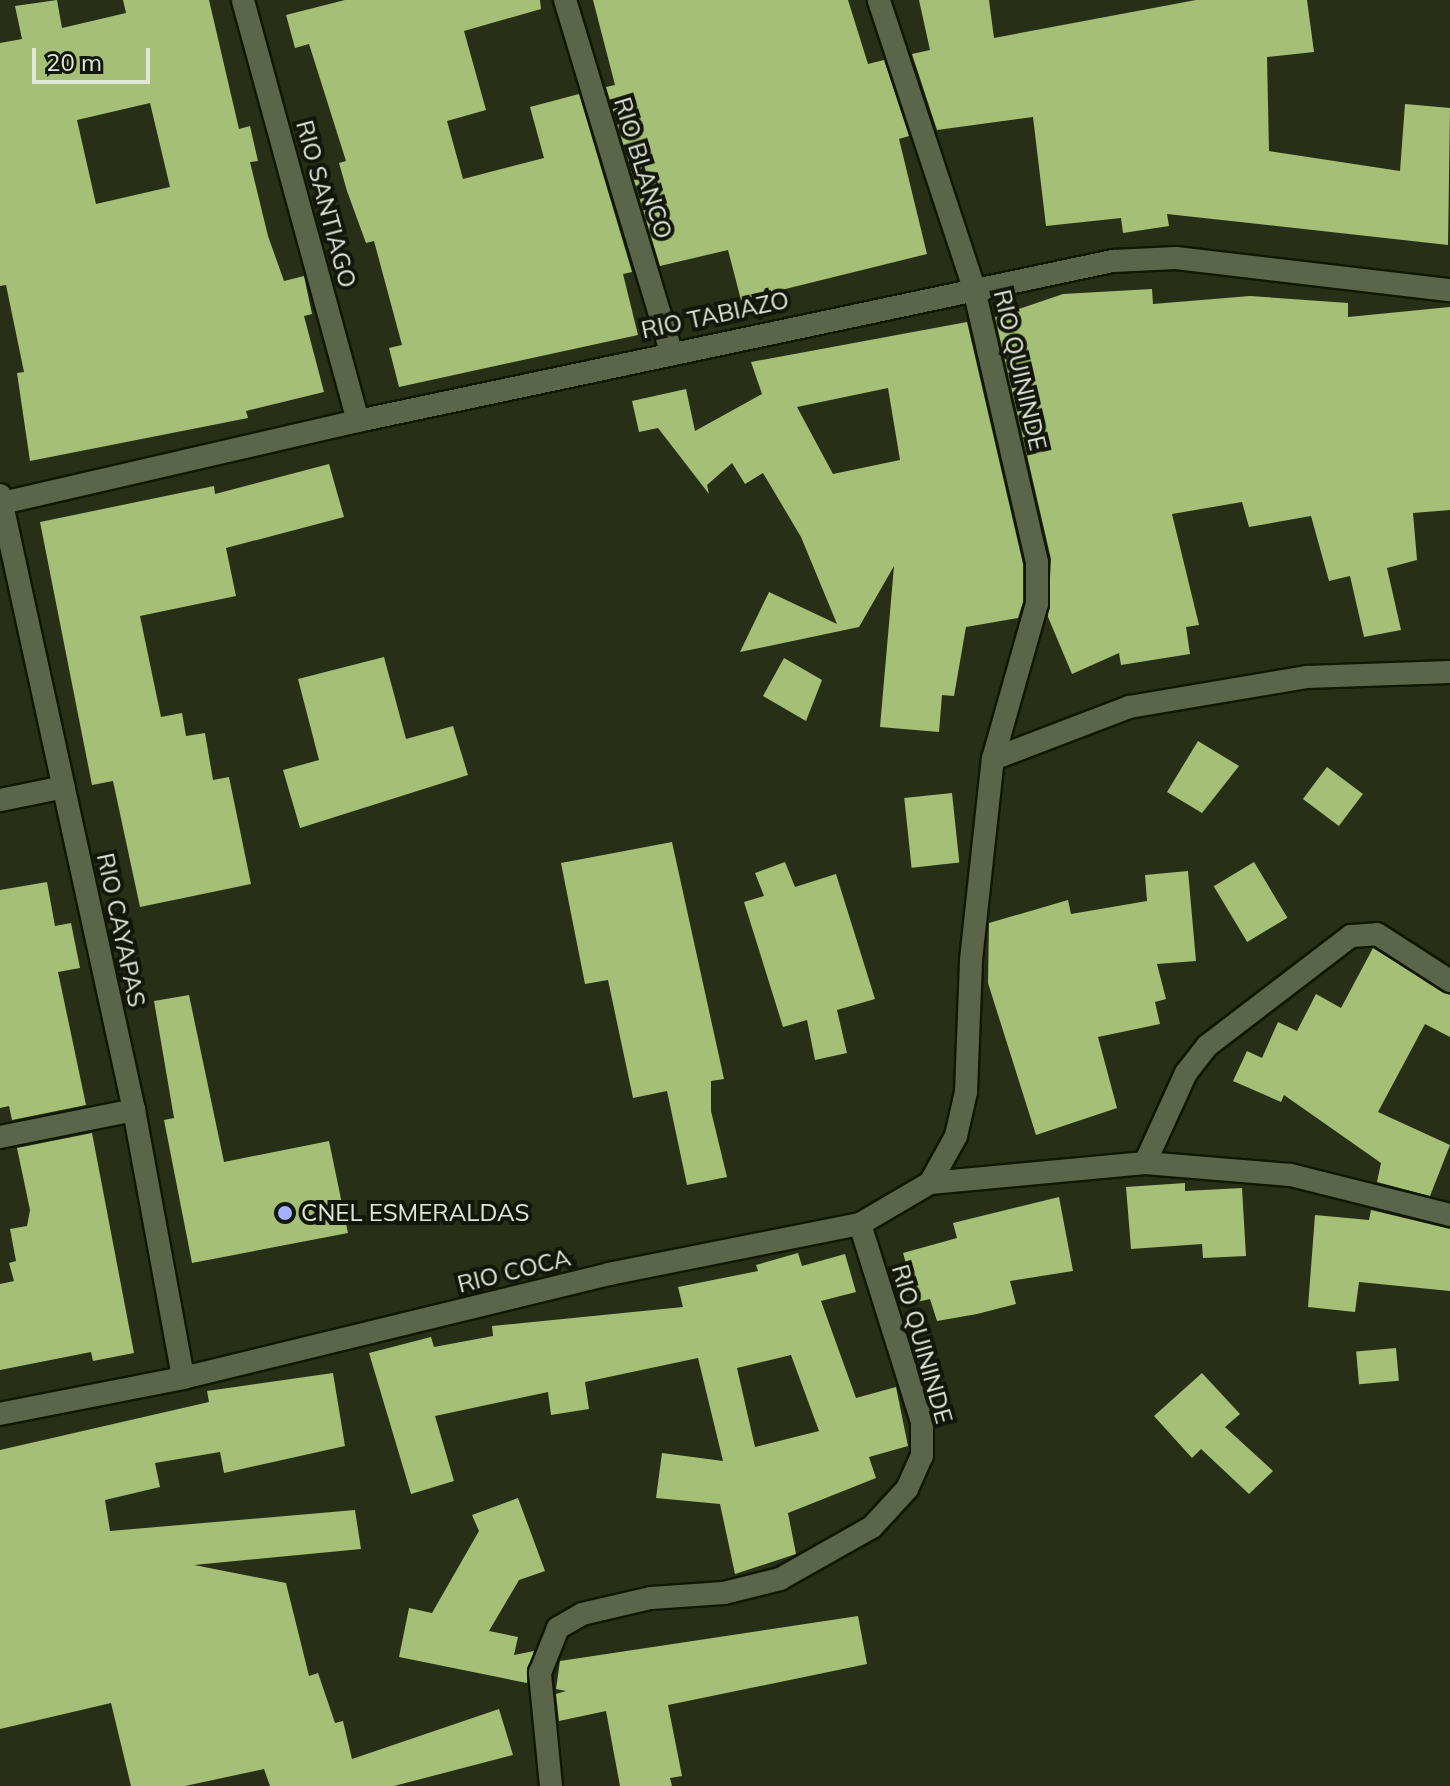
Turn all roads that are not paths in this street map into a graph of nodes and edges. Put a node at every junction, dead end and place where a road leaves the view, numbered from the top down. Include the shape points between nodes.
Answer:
1 (243, 0) edge
2 (565, 0) edge
3 (879, 0) edge
4 (973, 285) junction
5 (1450, 290) edge
6 (671, 351) junction
7 (358, 421) junction
8 (1, 500) edge
9 (1450, 672) edge
10 (993, 759) junction
11 (64, 787) junction
12 (0, 800) edge
13 (1450, 981) edge
14 (134, 1110) junction
15 (0, 1137) edge
16 (1145, 1163) junction
17 (930, 1183) junction
18 (1450, 1215) edge
19 (860, 1224) junction
20 (183, 1378) junction
21 (0, 1414) edge
22 (551, 1786) edge

1 - 7 street, RIO SANTIAGO
2 - 6 street, RIO BLANCO
3 - 4 street, RIO QUININDE
4 - 5 street, RIO TABIAZO via 1176,258
4 - 6 street, RIO TABIAZO
4 - 10 street, RIO QUININDE via 1037,562 1037,604
6 - 7 street, RIO TABIAZO
7 - 8 street, RIO TABIAZO
8 - 11 street, RIO CAYAPAS
9 - 10 street via 1307,677 1129,707
10 - 17 street, RIO QUININDE via 971,960 966,1092 956,1136
11 - 12 street
11 - 14 street, RIO CAYAPAS
13 - 16 street via 1377,934 1351,936 1207,1046 1186,1073
14 - 15 street
14 - 20 street, RIO CAYAPAS
16 - 17 street
16 - 18 street via 1291,1175
17 - 19 street
19 - 20 street, RIO COCA via 609,1274
19 - 22 street, RIO QUININDE via 922,1422 922,1456 907,1489 872,1527 780,1579 724,1593 651,1598 558,1628 540,1673
20 - 21 street, RIO COCA

